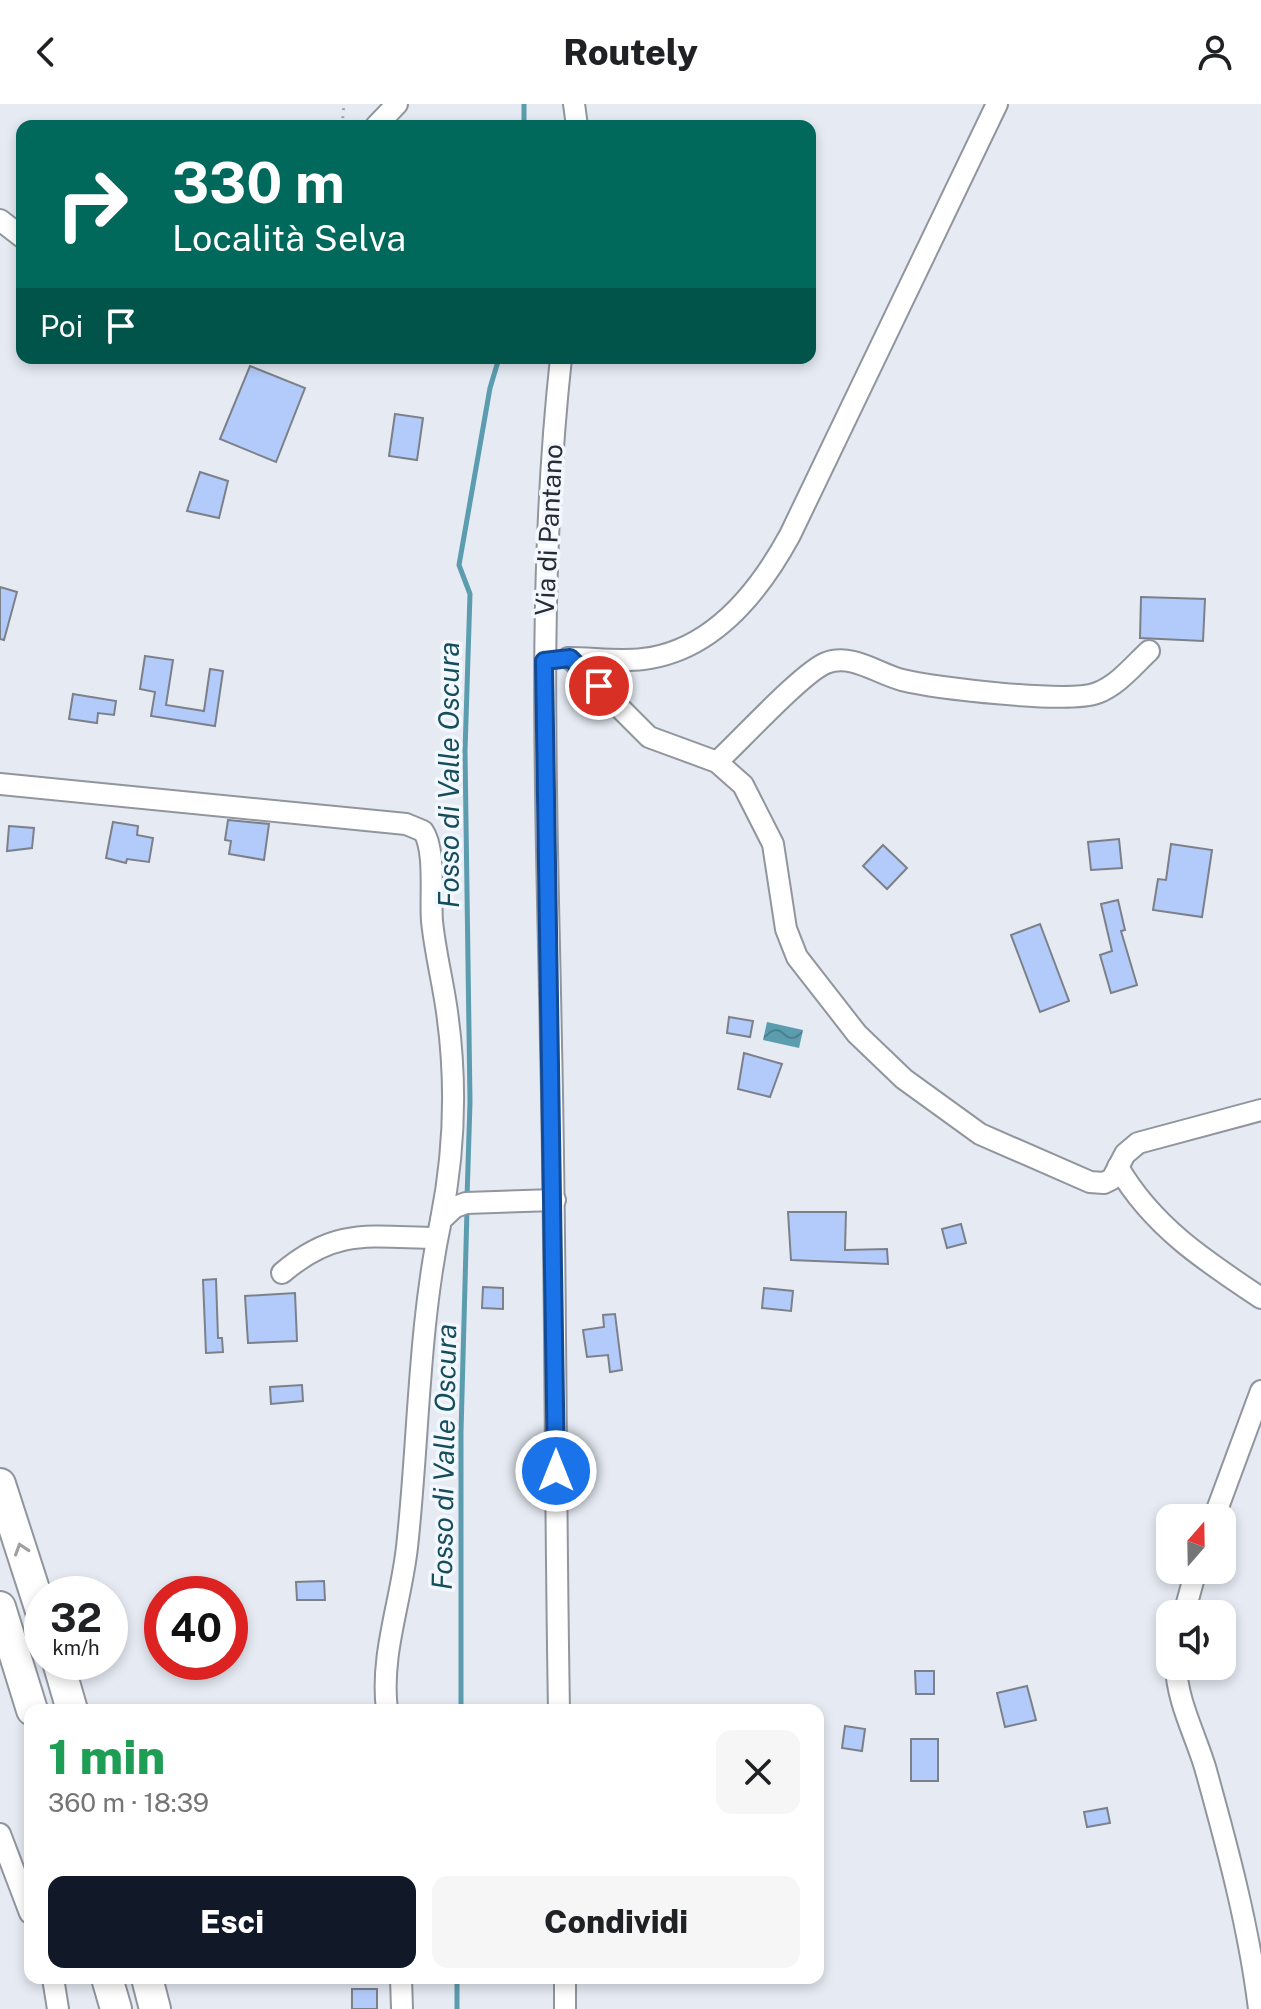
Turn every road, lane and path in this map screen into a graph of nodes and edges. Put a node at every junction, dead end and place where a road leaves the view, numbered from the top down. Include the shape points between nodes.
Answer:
1 (397, 104) edge
2 (997, 104) edge
3 (381, 120) edge
4 (0, 220) edge
5 (16, 232) edge
6 (560, 364) edge
7 (1149, 651) dead end
8 (570, 658) junction
9 (544, 661) junction
10 (717, 762) junction
11 (0, 784) edge
12 (1261, 1110) edge
13 (1118, 1167) junction
14 (555, 1200) junction
15 (439, 1229) junction
16 (282, 1273) dead end
17 (1261, 1298) edge
18 (1261, 1391) edge
19 (0, 1484) edge
20 (1219, 1504) edge
21 (30, 1576) edge
22 (0, 1607) edge
23 (63, 1680) edge
24 (1178, 1680) edge
25 (30, 1704) edge
26 (70, 1704) edge
27 (387, 1704) edge
28 (559, 1704) edge
29 (0, 1834) edge
30 (24, 1897) edge
31 (54, 1984) edge
32 (109, 1984) edge
33 (149, 1984) edge
34 (401, 1984) edge
35 (565, 1984) edge
36 (58, 2009) edge
37 (116, 2009) edge
38 (155, 2009) edge
39 (402, 2009) edge
40 (565, 2009) edge
41 (1259, 2009) edge

1 - 3 street
2 - 8 street via 790,535 750,595 705,637 668,654 632,660
4 - 5 street
6 - 9 street, Via di Pantano via 547,525
7 - 10 street via 1106,689 1076,697 923,684 859,663 830,662 811,673
8 - 9 street
8 - 10 street via 649,737
9 - 14 street, Via di Pantano
10 - 13 street via 743,785 768,830 788,936 797,957 871,1049 939,1107 1007,1148 1094,1183 1108,1181
11 - 15 street via 406,824 423,831 430,846 432,926 454,1086 453,1147
12 - 13 street via 1138,1143
13 - 17 street via 1159,1222
14 - 15 street via 466,1203 455,1207
14 - 28 street, Via di Pantano
15 - 16 street via 339,1239 315,1248
15 - 27 street via 420,1364 406,1558 386,1666
18 - 20 street
21 -> 19 highway
22 - 25 highway
23 - 26 highway
24 - 41 street via 1244,1922
29 - 30 street
31 - 36 street
32 - 37 highway
33 - 38 highway
34 - 39 street
35 - 40 street

